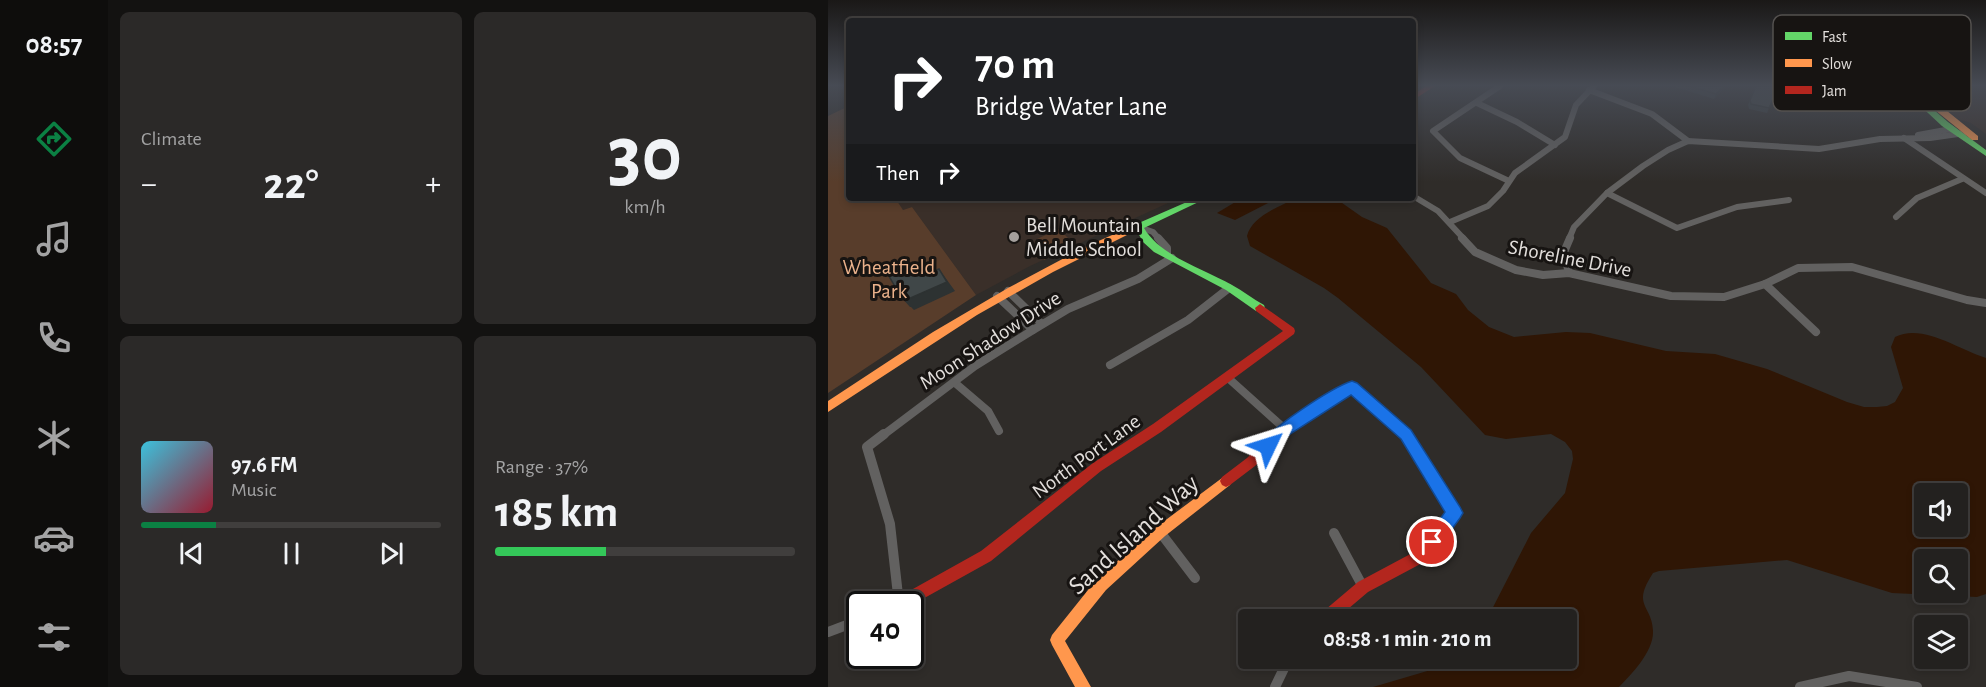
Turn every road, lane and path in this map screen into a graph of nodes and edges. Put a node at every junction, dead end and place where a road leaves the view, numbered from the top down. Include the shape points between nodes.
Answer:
1 (1453, 118) edge
2 (1509, 118) edge
3 (1572, 118) edge
4 (1657, 118) edge
5 (1942, 118) edge
6 (1945, 118) edge
7 (1959, 132) junction
8 (1915, 137) joint
9 (1905, 138) junction
10 (1688, 141) junction
11 (1555, 145) junction
12 (1986, 147) edge
13 (1986, 154) edge
14 (1962, 179) junction
15 (1509, 181) junction
16 (1986, 193) edge
17 (1607, 194) junction
18 (1416, 198) edge
19 (1789, 200) dead end
20 (1196, 201) edge
21 (1896, 217) dead end
22 (1450, 222) junction
23 (1139, 227) junction
24 (1169, 256) junction
25 (1569, 273) junction
26 (1765, 284) junction
27 (1229, 288) junction
28 (1008, 291) junction
29 (997, 296) junction
30 (1986, 303) edge
31 (1042, 324) junction
32 (1033, 330) junction
33 (1816, 332) dead end
34 (1110, 365) dead end
35 (1227, 377) junction
36 (954, 382) junction
37 (828, 407) edge
38 (1285, 429) junction
39 (999, 431) dead end
40 (1160, 532) junction
41 (1334, 533) dead end
42 (1195, 578) dead end
43 (1363, 587) junction
44 (898, 591) edge
45 (923, 591) edge
46 (1337, 609) edge
47 (846, 625) edge
48 (828, 632) edge
49 (1284, 669) edge
50 (1851, 681) edge
51 (1083, 687) edge
52 (1275, 687) edge
53 (1800, 687) edge
54 (1917, 687) edge

1 - 15 street via 1433,131 1460,158
2 - 11 street
3 - 11 street via 1570,130
4 - 10 street
5 - 7 street
6 - 7 street
7 - 8 street
7 - 12 street
7 - 13 street
8 - 9 street
9 - 10 street via 1819,149
9 - 14 street
10 - 17 street
11 - 15 street
14 - 16 street
14 - 21 street via 1921,196 1903,207
15 - 22 street via 1488,206
17 - 19 street via 1677,228 1737,207
17 - 25 street via 1574,227 1564,252
18 - 22 street, Shoreline Drive
20 - 23 street
22 - 25 street, Shoreline Drive via 1475,252 1493,262 1543,275
23 - 24 street via 1158,252
23 - 28 street
24 - 27 street
24 - 31 street, Moon Shadow Drive via 1118,289
25 - 26 street, Shoreline Drive via 1671,296 1724,297
26 - 30 street, Shoreline Drive via 1798,268 1852,267
26 - 33 street
27 - 34 street via 1188,320
27 - 35 street, North Port Lane via 1290,331
28 - 29 street
28 - 31 street
29 - 32 street
29 - 37 street
31 - 32 street, Moon Shadow Drive
32 - 36 street, Moon Shadow Drive
35 - 38 street
35 - 45 street, North Port Lane via 1097,467 986,556
36 - 39 street via 988,411
36 - 44 street, Moon Shadow Drive via 867,447 890,524
38 - 40 street, Sand Island Way via 1251,462
38 - 43 street, Sand Island Way via 1352,387 1406,435 1455,513 1421,556
40 - 42 street
40 - 51 street, Sand Island Way via 1101,585 1057,640
41 - 43 street
43 - 46 street
47 - 48 street
49 - 52 street
50 - 53 street
50 - 54 street

